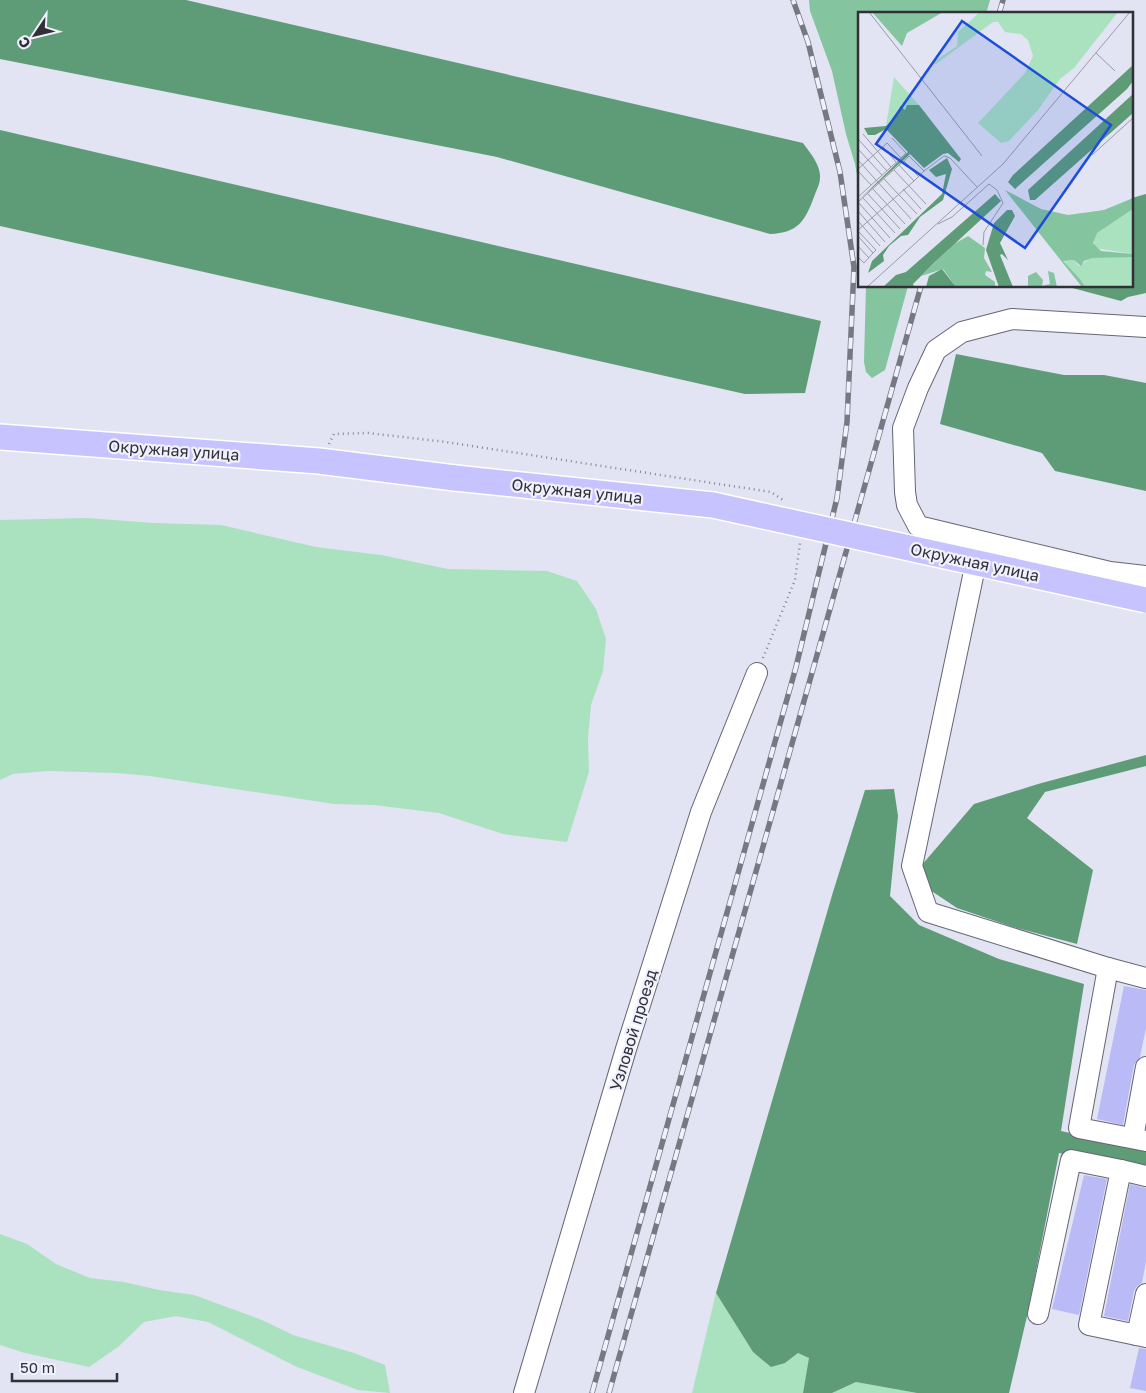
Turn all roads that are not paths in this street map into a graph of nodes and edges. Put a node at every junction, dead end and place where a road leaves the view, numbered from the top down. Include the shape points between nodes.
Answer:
1 (1146, 327) edge
2 (0, 437) edge
3 (980, 541) junction
4 (1146, 576) edge
5 (1146, 600) edge
6 (757, 673) dead end
7 (1108, 968) junction
8 (1146, 978) edge
9 (1146, 1066) edge
10 (1139, 1139) edge
11 (1121, 1170) junction
12 (1146, 1176) edge
13 (1146, 1294) edge
14 (1038, 1314) dead end
15 (1141, 1336) edge
16 (524, 1393) edge

1 - 3 street via 1012,319 962,332 936,350 903,428 907,506 918,526
2 - 5 main road, Окружная улица, bridge via 319,461 713,505
3 - 4 street via 1110,572
3 - 7 street via 912,866 928,912
6 - 16 street, Узловой проезд via 701,812 626,1049
7 - 8 street
7 - 10 street via 1079,1128
9 - 10 street
11 - 12 street
11 - 14 street via 1070,1160
11 - 15 street via 1089,1325
13 - 15 street

